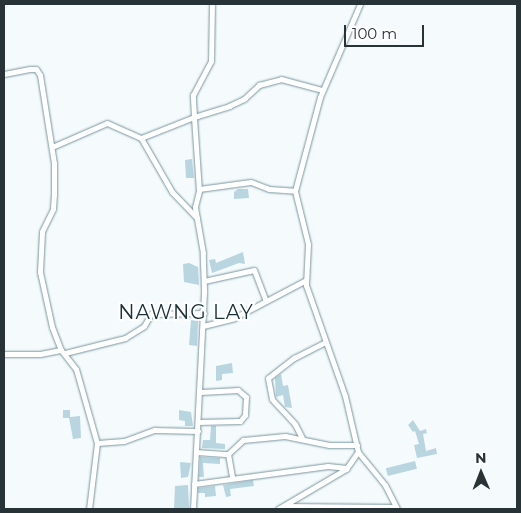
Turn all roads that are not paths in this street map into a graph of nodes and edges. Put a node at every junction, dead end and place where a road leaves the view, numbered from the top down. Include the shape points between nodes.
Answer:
1 (212, 4) edge
2 (360, 4) edge
3 (4, 74) edge
4 (322, 90) junction
5 (194, 117) junction
6 (141, 138) junction
7 (52, 147) junction
8 (199, 189) junction
9 (295, 191) junction
10 (196, 218) junction
11 (306, 280) junction
12 (204, 281) junction
13 (266, 301) junction
14 (204, 314) junction
15 (204, 326) junction
16 (325, 342) junction
17 (63, 352) junction
18 (4, 354) edge
19 (201, 392) junction
20 (198, 422) junction
21 (198, 431) junction
22 (302, 438) junction
23 (97, 443) junction
24 (357, 445) junction
25 (196, 452) junction
26 (358, 452) junction
27 (228, 454) junction
28 (348, 468) junction
29 (232, 477) junction
30 (194, 484) junction
31 (284, 506) junction
32 (396, 508) edge
33 (89, 509) edge
34 (193, 509) edge
35 (278, 509) edge

1 - 5 street via 211,61 193,95
2 - 4 street
3 - 7 street via 30,69 38,71
4 - 5 street via 281,79 259,85 244,99 229,106
4 - 9 street
5 - 6 street
5 - 8 street
6 - 7 street via 107,122
6 - 10 street via 172,192
7 - 17 street via 54,194 52,209 42,232 40,272 49,317
8 - 9 street via 251,182 269,189
8 - 10 street
9 - 11 street via 308,244
10 - 12 street via 203,253
11 - 13 street
11 - 16 street
12 - 13 street via 254,270
12 - 14 street
13 - 15 street via 234,318
14 - 15 street
14 - 17 street via 151,314 144,326 125,338
15 - 19 street
16 - 22 street via 294,358 268,378 272,399 295,424
16 - 24 street via 345,396
17 - 18 street
17 - 23 street via 76,369
19 - 20 street
19 - 20 street via 238,390 246,397 245,415 240,421
20 - 21 street
21 - 23 street via 155,430 124,441
21 - 25 street
22 - 24 street via 329,445
22 - 27 street via 243,440
23 - 33 street
24 - 26 street
25 - 27 street
25 - 30 street
26 - 28 street
26 - 32 street via 385,485
27 - 29 street
28 - 29 street via 328,466
28 - 31 street
29 - 30 street
30 - 34 street
31 - 32 street
31 - 35 street

